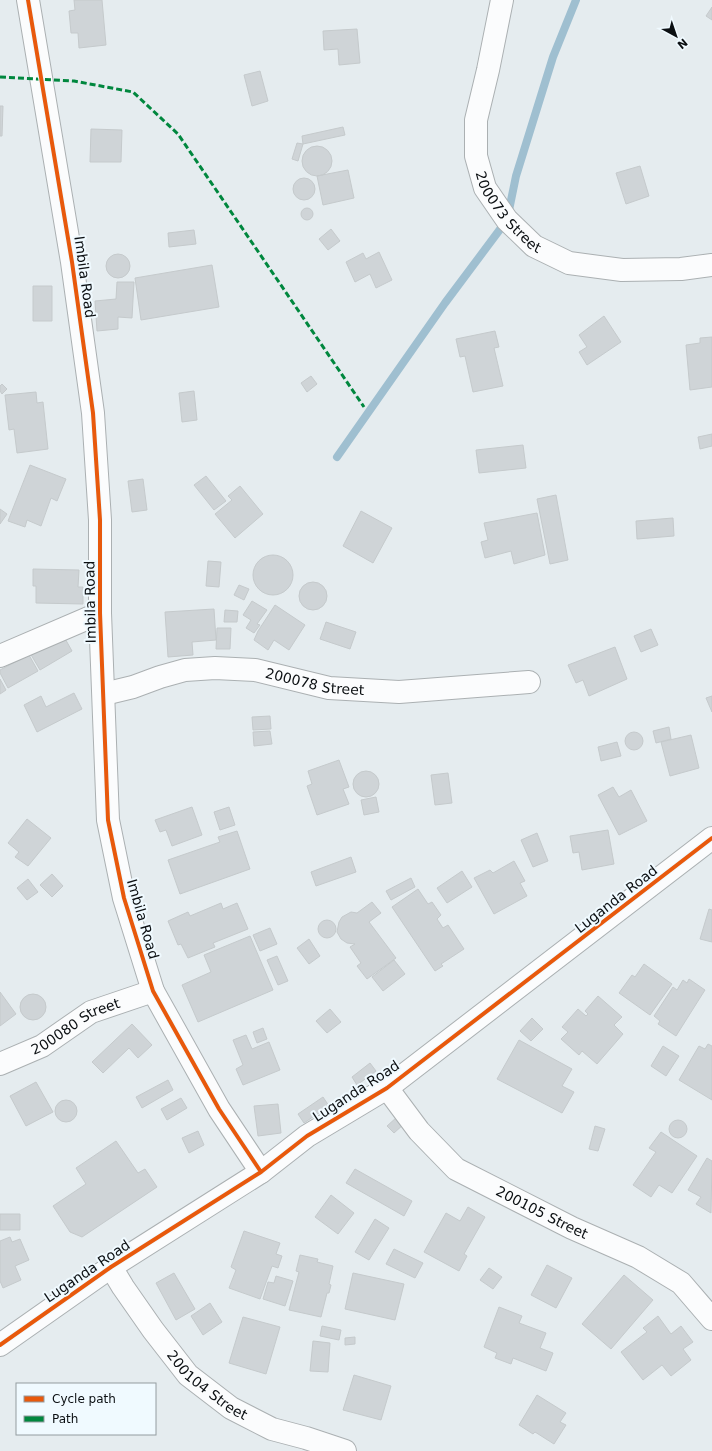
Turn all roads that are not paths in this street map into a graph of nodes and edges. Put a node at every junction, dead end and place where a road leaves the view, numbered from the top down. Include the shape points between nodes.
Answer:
1 (28, 0) edge
2 (502, 0) edge
3 (712, 265) edge
4 (100, 613) junction
5 (0, 656) edge
6 (529, 682) dead end
7 (104, 694) junction
8 (709, 845) edge
9 (153, 991) junction
10 (0, 1064) edge
11 (386, 1088) junction
12 (261, 1172) junction
13 (111, 1266) junction
14 (712, 1319) edge
15 (0, 1345) edge
16 (345, 1451) edge

1 - 4 street, Imbila Road via 72,262 93,413 100,520
2 - 3 street, 200073 Street via 476,120 476,156 485,188 506,220 534,246 569,262 622,270 681,269
4 - 5 street
4 - 7 street, Imbila Road
6 - 7 street, 200078 Street via 399,692 329,688 255,670 214,668 185,670
7 - 9 street, Imbila Road via 108,820 124,898
8 - 11 street, Luganda Road
9 - 10 street, 200080 Street via 91,1012 42,1046
9 - 12 street, Imbila Road via 219,1109
11 - 12 street, Luganda Road via 307,1136
11 - 14 street, 200105 Street via 419,1131 456,1169 572,1228 638,1257 681,1283
12 - 13 street, Luganda Road
13 - 15 street, Luganda Road
13 - 16 street, 200104 Street via 153,1330 188,1375 231,1408 272,1429

